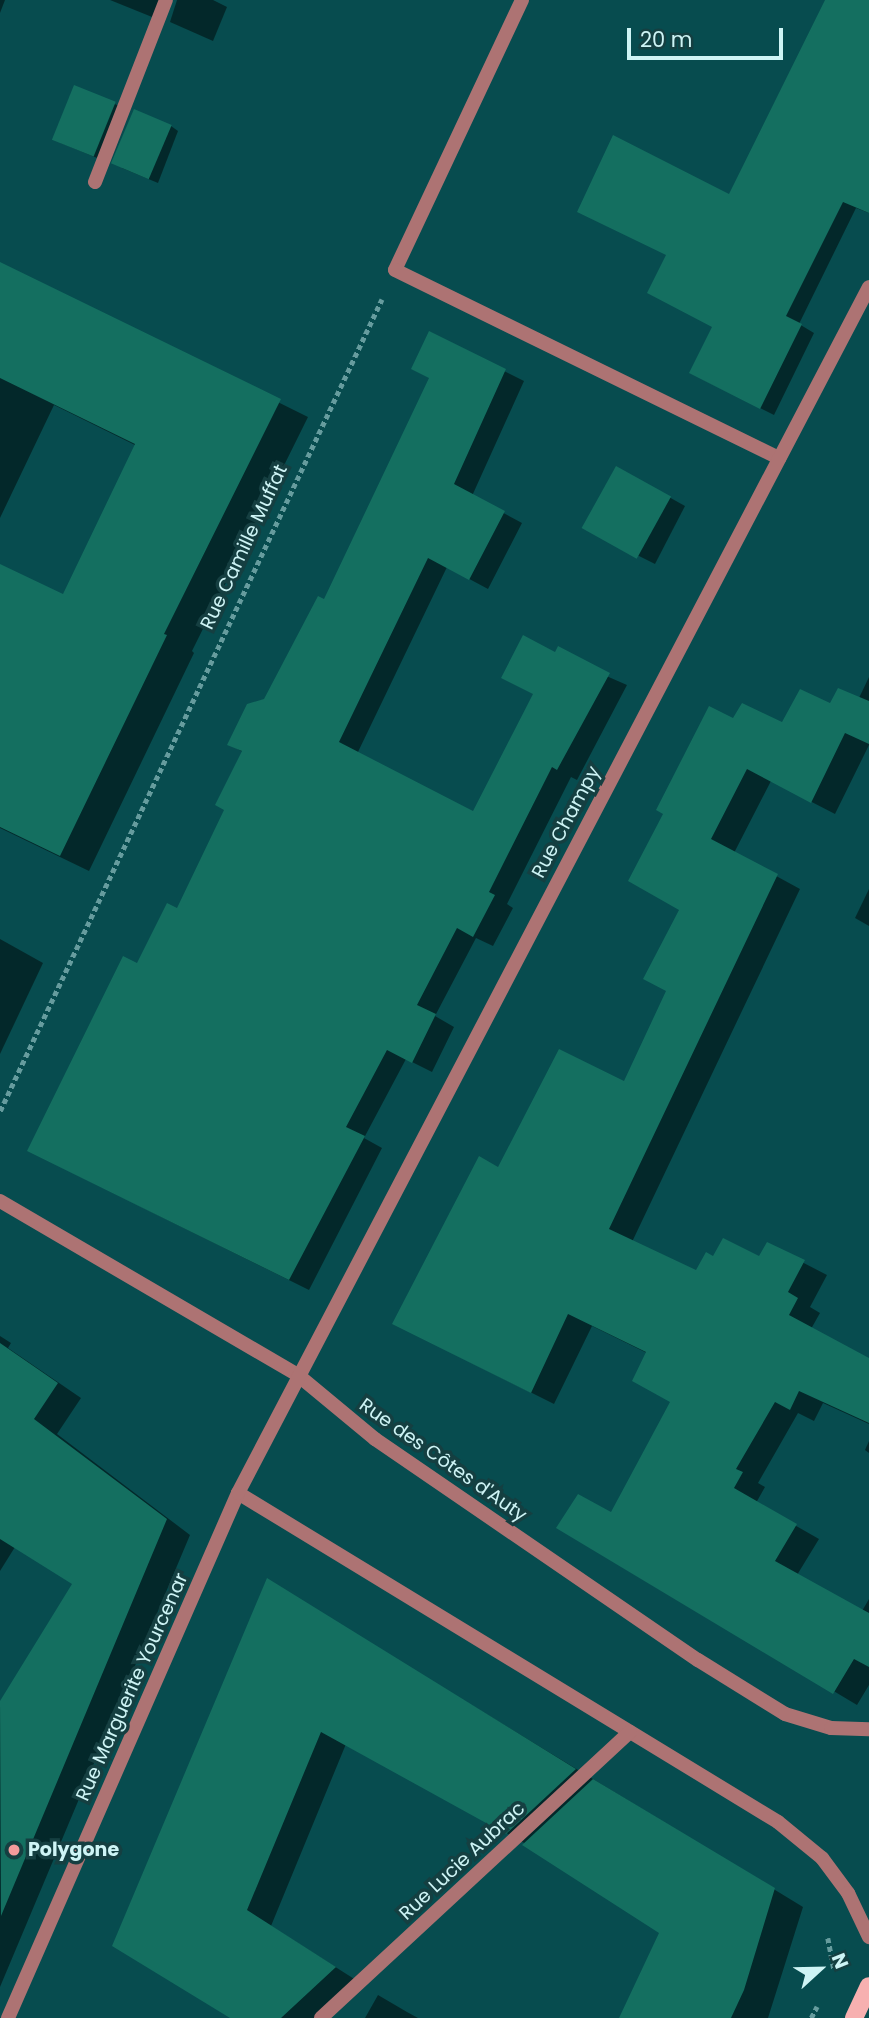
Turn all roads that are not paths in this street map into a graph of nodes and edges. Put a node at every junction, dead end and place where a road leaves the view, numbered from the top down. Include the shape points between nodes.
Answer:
1 (166, 0) edge
2 (522, 0) edge
3 (95, 182) dead end
4 (869, 287) edge
5 (779, 457) junction
6 (0, 1201) edge
7 (299, 1376) junction
8 (238, 1493) junction
9 (869, 1729) edge
10 (630, 1732) junction
11 (869, 1937) edge
12 (869, 1986) edge
13 (8, 2018) edge
14 (321, 2018) edge
15 (854, 2018) edge

1 - 3 street
2 - 5 street via 395,270
4 - 5 street, Rue Champy
5 - 7 street, Rue Champy
6 - 7 street, Rue des Côtes d'Auty
7 - 8 street, Rue Marguerite Yourcenar
7 - 9 street, Rue des Côtes d'Auty via 375,1439 785,1714 831,1728
8 - 10 street
8 - 13 street, Rue Marguerite Yourcenar
10 - 11 street via 778,1822 822,1858 848,1893
10 - 14 street, Rue Lucie Aubrac
12 - 15 main road

